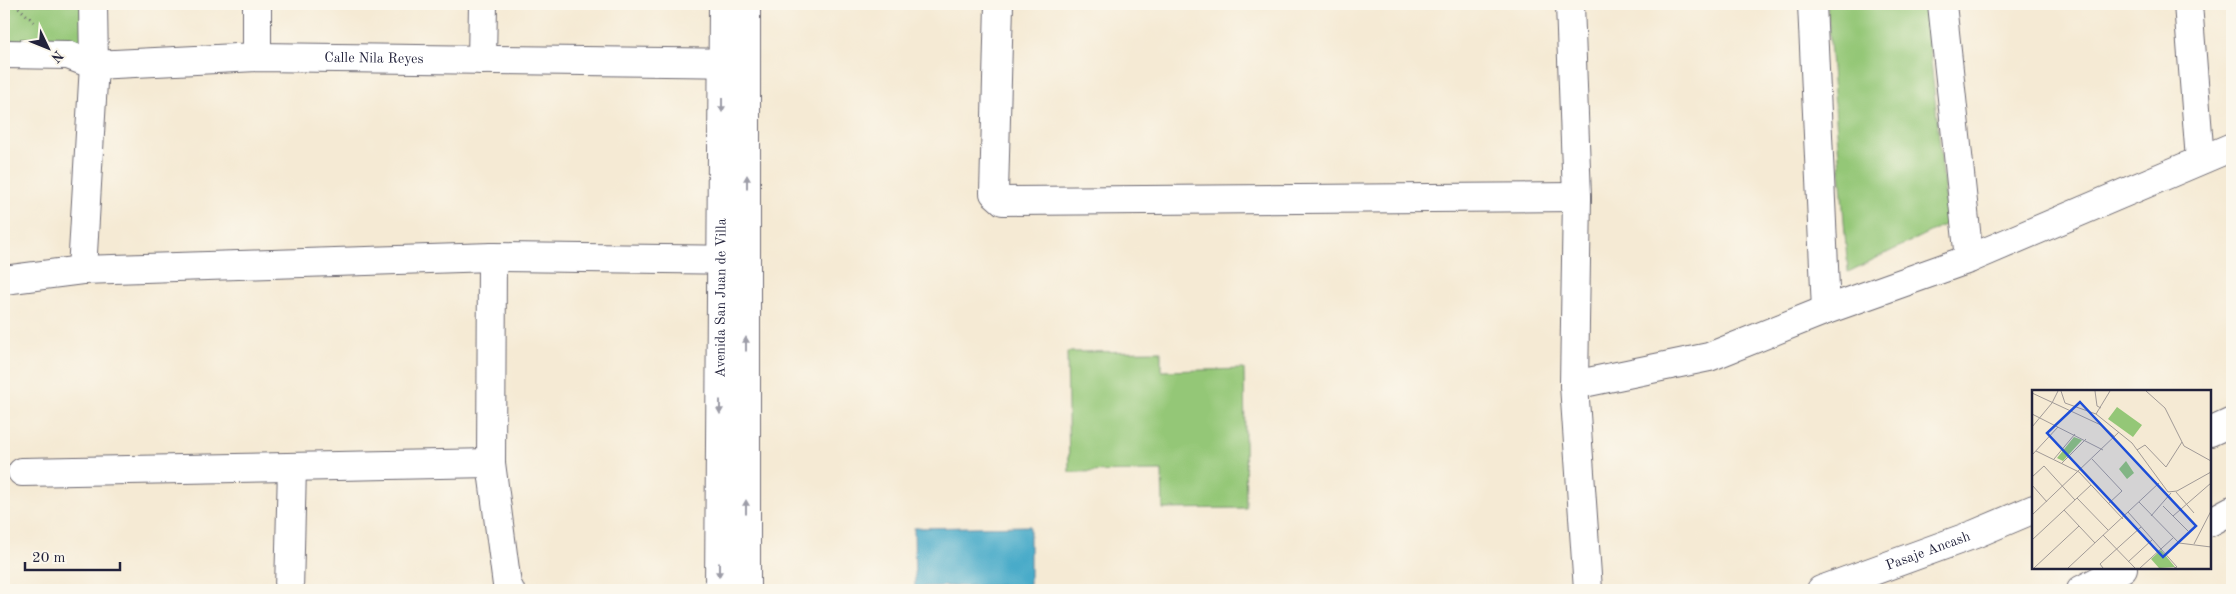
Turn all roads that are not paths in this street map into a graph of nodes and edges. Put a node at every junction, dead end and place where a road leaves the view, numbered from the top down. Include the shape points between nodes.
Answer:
1 (94, 4) edge
2 (257, 4) edge
3 (482, 4) edge
4 (723, 4) edge
5 (746, 4) edge
6 (999, 4) edge
7 (1570, 4) edge
8 (1812, 4) edge
9 (1942, 4) edge
10 (2188, 4) edge
11 (4, 54) edge
12 (257, 57) junction
13 (482, 60) junction
14 (735, 62) junction
15 (94, 65) junction
16 (2232, 147) edge
17 (2200, 160) junction
18 (1577, 197) junction
19 (492, 256) junction
20 (1969, 259) junction
21 (734, 260) junction
22 (82, 270) junction
23 (4, 280) edge
24 (1826, 310) junction
25 (1574, 385) junction
26 (2232, 422) edge
27 (2211, 432) edge
28 (491, 463) junction
29 (292, 467) junction
30 (22, 472) dead end
31 (2032, 510) edge
32 (2232, 510) edge
33 (2211, 521) edge
34 (2122, 569) edge
35 (289, 590) edge
36 (510, 590) edge
37 (719, 590) edge
38 (746, 590) edge
39 (1588, 590) edge
40 (1821, 590) edge
41 (2081, 590) edge

1 - 15 street
2 - 12 street
3 - 13 street
4 - 14 street, Avenida San Juan de Villa
5 - 14 street, Avenida San Juan de Villa
6 - 18 street via 994,193 1004,202
7 - 18 street
8 - 24 street
9 - 20 street
10 - 17 street
11 - 15 street, Calle Nila Reyes via 68,55
12 - 13 street, Calle Nila Reyes
12 - 15 street, Calle Nila Reyes
13 - 14 street, Calle Nila Reyes
14 - 21 street, Avenida San Juan de Villa
15 - 22 street
16 - 17 street
17 - 20 street
18 - 25 street
19 - 21 street
19 - 22 street
19 - 28 street
20 - 24 street
21 -> 37 street, Avenida San Juan de Villa
38 -> 21 street, Avenida San Juan de Villa
22 - 23 street
24 - 25 street via 1709,357
25 - 39 street
26 - 27 street
28 - 29 street
28 - 36 street
29 - 30 street
29 - 35 street
31 - 40 street, Pasaje Ancash via 1976,534
32 - 33 street
34 - 41 street

